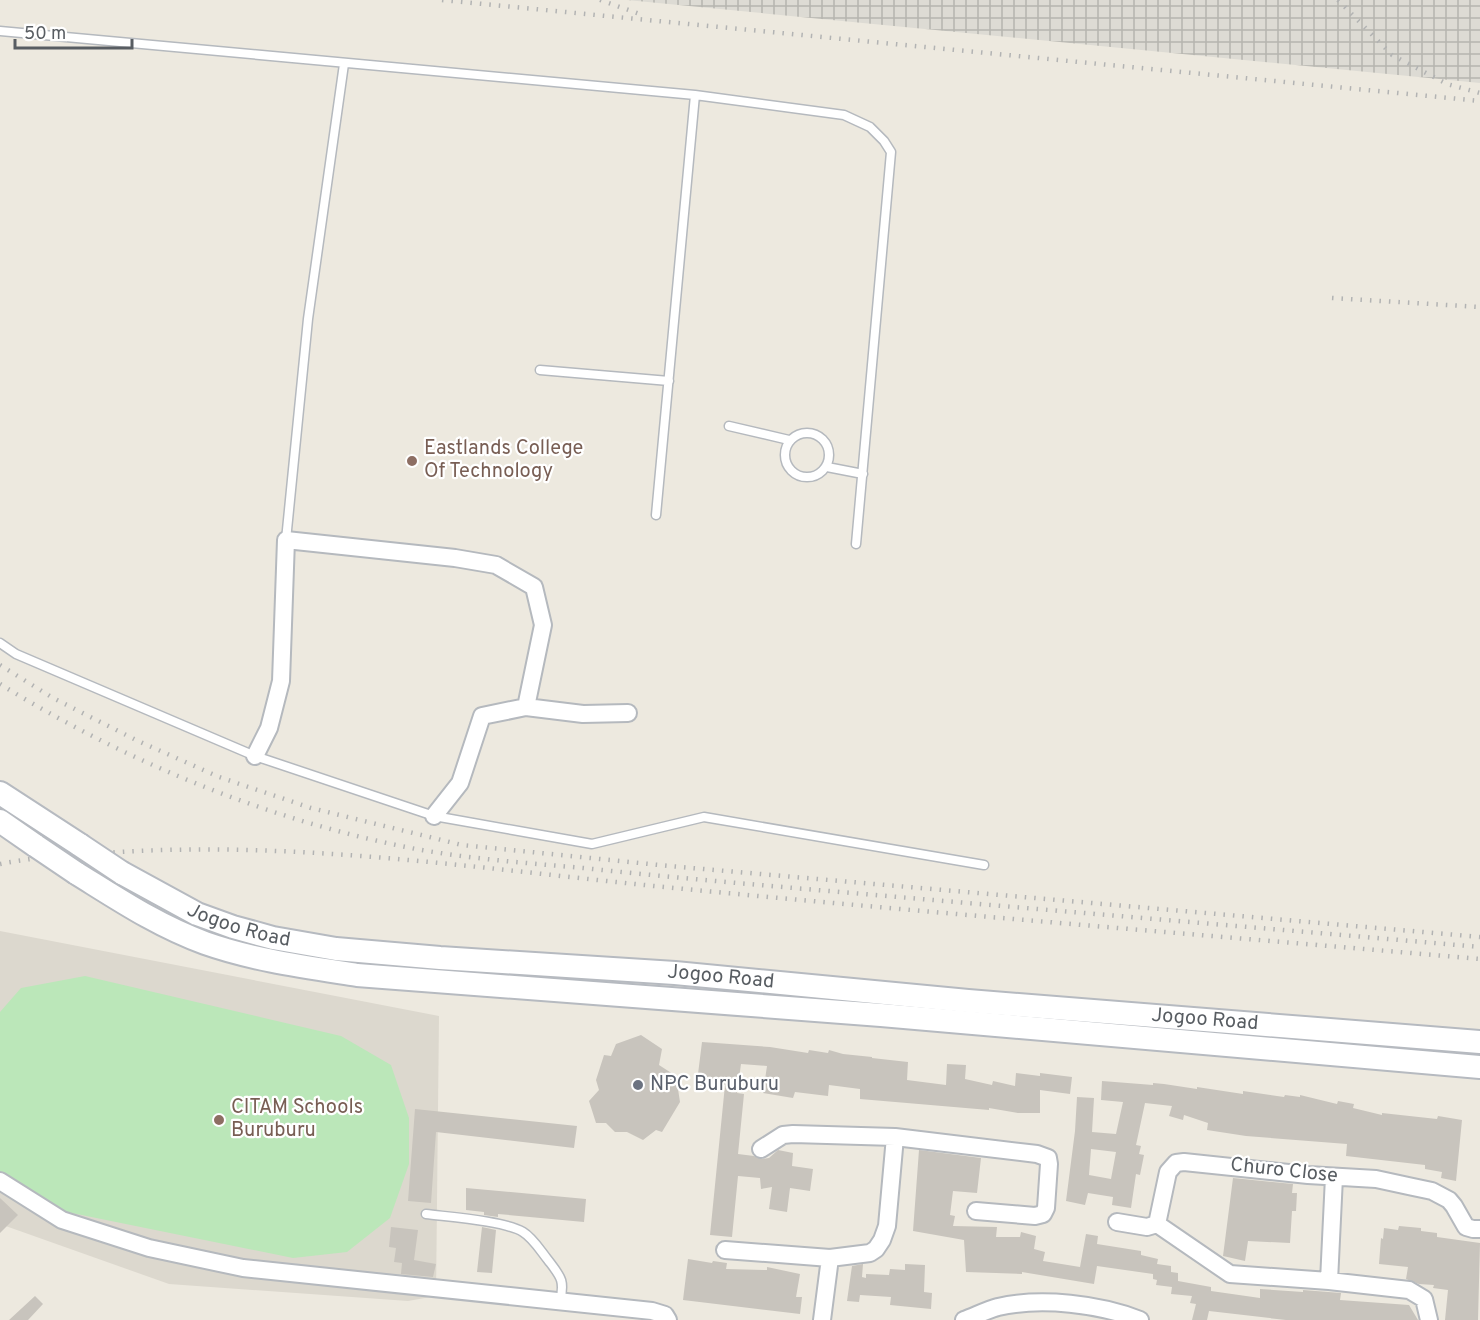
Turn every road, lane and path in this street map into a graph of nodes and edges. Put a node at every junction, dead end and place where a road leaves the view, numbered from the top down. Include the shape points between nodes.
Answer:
1 (0, 31) edge
2 (344, 64) junction
3 (695, 95) junction
4 (540, 370) dead end
5 (669, 381) junction
6 (729, 426) dead end
7 (789, 440) junction
8 (827, 467) junction
9 (862, 474) junction
10 (656, 515) dead end
11 (286, 540) junction
12 (856, 544) dead end
13 (0, 643) edge
14 (526, 706) junction
15 (628, 713) dead end
16 (255, 756) junction
17 (0, 793) edge
18 (434, 816) junction
19 (0, 820) edge
20 (984, 866) dead end
21 (1480, 1042) edge
22 (1480, 1067) edge
23 (895, 1137) junction
24 (761, 1149) dead end
25 (1334, 1177) junction
26 (0, 1181) edge
27 (976, 1210) dead end
28 (426, 1214) dead end
29 (1117, 1222) dead end
30 (1157, 1224) junction
31 (1480, 1229) edge
32 (725, 1250) dead end
33 (830, 1258) junction
34 (1329, 1281) junction
35 (560, 1302) junction
36 (1077, 1313) edge
37 (668, 1320) edge
38 (822, 1320) edge
39 (964, 1320) edge
40 (1140, 1320) edge
41 (1429, 1320) edge

1 - 2 lane
2 - 3 lane
2 - 11 lane via 308,319
3 - 5 lane
3 - 9 lane via 844,115 870,127 891,152
4 - 5 lane
5 - 10 lane
6 - 7 lane
7 - 8 lane via 804,432 820,436 830,450
7 - 8 lane via 784,454 788,469 801,477 816,477
8 - 9 lane
9 - 12 lane
11 - 14 street via 496,565 534,587 543,625
11 - 16 street via 281,681 269,728
13 - 16 lane via 16,654
14 - 15 street via 583,714
14 - 18 street via 482,716 460,783
16 - 18 lane
17 - 21 main road, Jogoo Road, bridge via 122,873 197,914 273,938 336,949 675,973
18 - 20 lane via 592,844 704,817
19 - 22 main road, Jogoo Road, bridge via 133,909 205,943 293,965 357,975
23 - 24 street via 793,1134 783,1135
23 - 27 street via 1048,1158 1043,1214
23 - 33 street via 890,1206 882,1240 870,1253
25 - 30 street, Churo Close via 1200,1162 1176,1163 1168,1172
25 - 31 street, Churo Close via 1376,1179 1432,1191 1449,1200 1466,1227
25 - 34 street
26 - 35 street via 62,1220 149,1248 243,1269
28 - 35 lane via 508,1226 530,1237 560,1276
29 - 30 street via 1148,1227
30 - 34 street via 1230,1274
32 - 33 street
33 - 38 street
34 - 41 street via 1410,1290 1424,1299
35 - 37 street via 652,1311
36 - 39 street via 1032,1302 998,1307
36 - 40 street via 1111,1310

